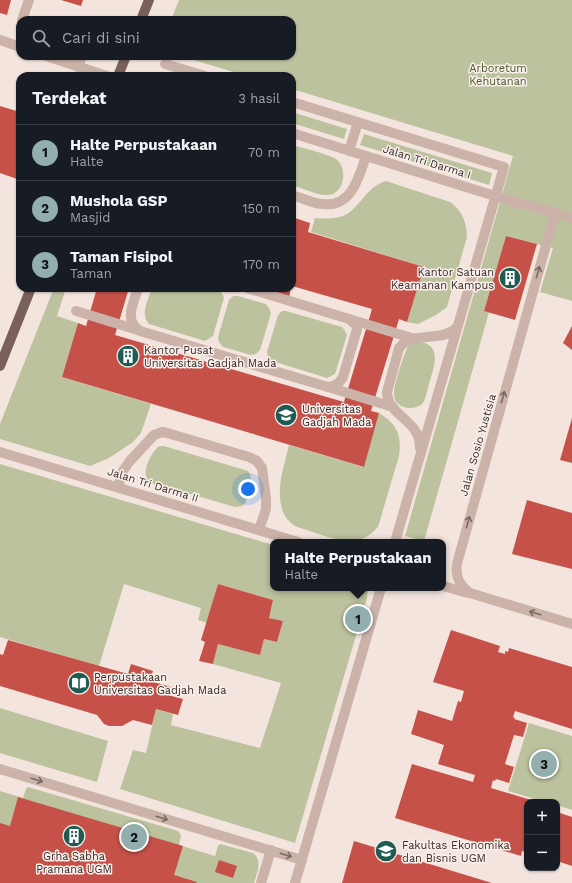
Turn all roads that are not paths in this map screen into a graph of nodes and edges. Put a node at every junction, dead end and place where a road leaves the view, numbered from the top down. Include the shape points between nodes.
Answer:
1 (29, 0) edge
2 (149, 0) edge
3 (23, 16) edge
4 (143, 16) edge
5 (0, 40) edge
6 (16, 46) edge
7 (58, 60) edge
8 (81, 60) edge
9 (124, 60) edge
10 (165, 64) dead end
11 (78, 67) junction
12 (94, 72) edge
13 (120, 72) edge
14 (192, 72) edge
15 (296, 103) edge
16 (358, 122) junction
17 (296, 134) edge
18 (349, 151) junction
19 (366, 156) junction
20 (495, 196) junction
21 (296, 197) edge
22 (555, 213) junction
23 (572, 218) edge
24 (29, 292) edge
25 (137, 292) edge
26 (260, 292) edge
27 (76, 311) dead end
28 (349, 319) junction
29 (457, 327) junction
30 (140, 331) junction
31 (416, 339) junction
32 (0, 366) edge
33 (328, 387) junction
34 (393, 407) junction
35 (0, 452) edge
36 (420, 454) junction
37 (118, 487) junction
38 (259, 530) junction
39 (288, 539) edge
40 (396, 539) edge
41 (446, 587) edge
42 (380, 591) edge
43 (470, 593) junction
44 (572, 624) edge
45 (0, 769) edge
46 (271, 850) junction
47 (302, 860) junction
48 (261, 883) edge
49 (295, 883) edge

1 - 3 lane
2 - 4 main road
5 - 6 lane
7 - 11 lane
8 - 11 lane
9 - 13 main road
10 - 14 lane
11 - 12 lane
15 - 16 lane
16 - 18 lane
16 - 20 lane via 504,167
17 - 18 lane, Jalan Tri Darma I
18 - 19 lane, Jalan Tri Darma I
19 - 20 lane, Jalan Tri Darma I
19 - 21 lane via 351,193 338,203 321,204
20 - 22 lane, Jalan Tri Darma I
20 - 29 lane
22 - 23 lane
43 -> 22 lane, Jalan Sosio Yustisia via 458,580 456,566
24 - 32 main road
25 - 30 lane via 130,320
26 - 28 lane
27 - 30 lane
28 - 31 lane
28 - 33 lane via 356,325 357,330 343,377 334,386
29 - 31 lane via 443,335
29 - 36 lane
30 - 33 lane
31 - 34 lane via 407,341 399,348 387,392 387,398
33 - 34 lane
34 - 36 lane via 416,431
35 - 37 lane, Jalan Tri Darma II
36 - 40 lane
37 - 38 lane, Jalan Tri Darma II
37 - 38 lane via 126,466 158,433 167,432 249,457 257,461 262,468 266,508
38 - 39 lane, Jalan Tri Darma II
41 - 43 lane
42 - 47 lane
44 -> 43 lane
45 -> 46 lane
46 -> 47 lane
46 - 48 lane
47 - 49 lane

